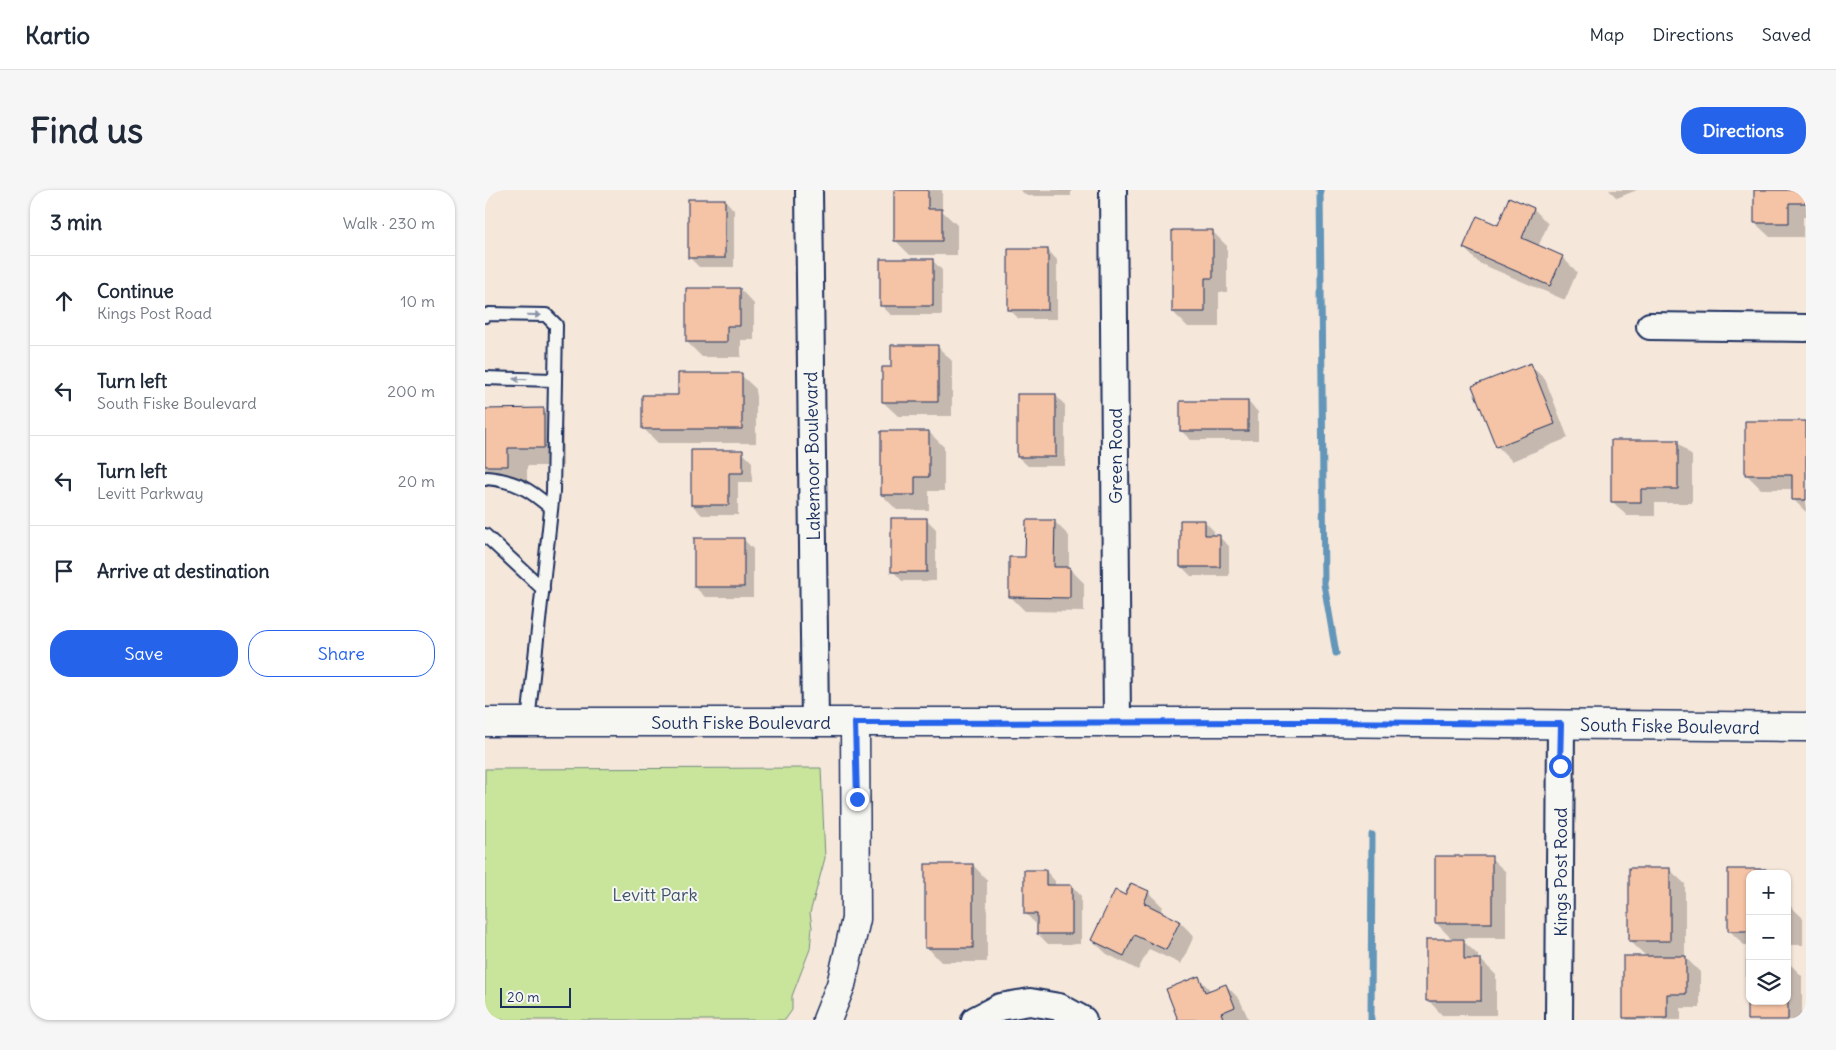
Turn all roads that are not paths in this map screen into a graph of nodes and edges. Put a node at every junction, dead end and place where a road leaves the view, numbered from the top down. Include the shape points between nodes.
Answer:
1 (809, 190) edge
2 (1113, 190) edge
3 (485, 316) edge
4 (1650, 326) dead end
5 (1806, 328) edge
6 (485, 378) edge
7 (554, 380) junction
8 (485, 479) edge
9 (551, 508) junction
10 (485, 535) edge
11 (543, 588) junction
12 (485, 722) edge
13 (528, 722) junction
14 (1117, 722) junction
15 (815, 723) junction
16 (855, 723) junction
17 (1561, 724) junction
18 (1806, 727) edge
19 (830, 1019) edge
20 (975, 1020) edge
21 (1083, 1020) edge
22 (1559, 1020) edge

1 - 15 street, Lakemoor Boulevard
2 - 14 street, Green Road
3 -> 7 lane via 546,315 556,325
4 - 5 street
7 -> 6 lane
7 - 9 lane
8 - 9 lane via 507,480 534,493
9 - 11 lane
10 - 11 lane
11 - 13 lane
12 - 13 main road, South Fiske Boulevard
13 - 15 main road, South Fiske Boulevard
14 - 16 main road, South Fiske Boulevard
14 - 17 main road, South Fiske Boulevard
15 - 16 main road, South Fiske Boulevard
16 - 19 main road via 856,919
17 - 18 main road, South Fiske Boulevard
17 - 22 street, Kings Post Road
20 - 21 street via 1000,1007 1030,1002 1059,1007

